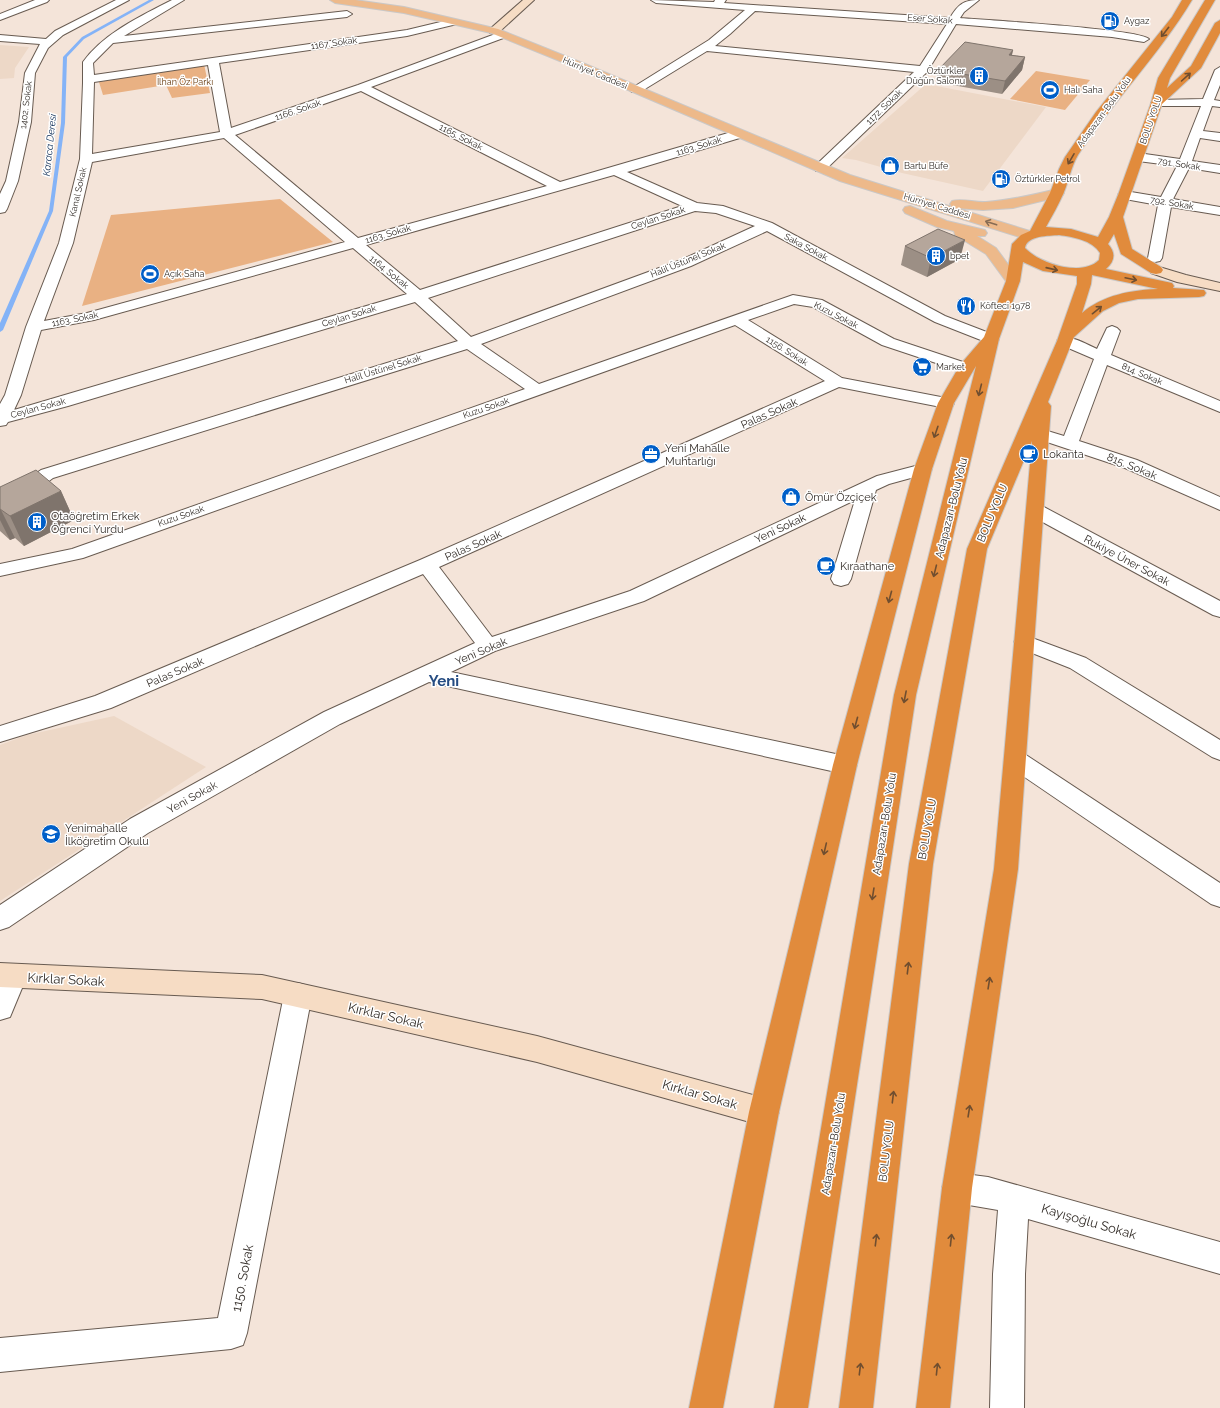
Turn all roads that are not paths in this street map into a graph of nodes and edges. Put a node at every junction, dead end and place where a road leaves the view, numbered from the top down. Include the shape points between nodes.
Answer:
1 (44, 0) edge
2 (124, 0) edge
3 (179, 0) edge
4 (335, 0) edge
5 (529, 0) edge
6 (656, 0) edge
7 (974, 0) edge
8 (1187, 0) edge
9 (1210, 0) edge
10 (718, 2) edge
11 (855, 4) dead end
12 (753, 7) junction
13 (849, 13) junction
14 (347, 14) dead end
15 (0, 16) edge
16 (954, 21) junction
17 (453, 22) junction
18 (1220, 23) edge
19 (1152, 28) dead end
20 (498, 33) junction
21 (0, 38) edge
22 (1144, 39) junction
23 (109, 40) junction
24 (48, 42) junction
25 (706, 48) junction
26 (213, 60) junction
27 (923, 70) junction
28 (1220, 70) edge
29 (89, 79) junction
30 (362, 87) junction
31 (636, 90) junction
32 (1207, 102) junction
33 (1157, 103) junction
34 (1220, 104) edge
35 (1100, 114) junction
36 (226, 134) junction
37 (739, 134) junction
38 (1196, 134) junction
39 (1220, 137) edge
40 (1138, 157) junction
41 (86, 159) junction
42 (1184, 165) junction
43 (820, 168) junction
44 (1220, 170) edge
45 (615, 171) junction
46 (844, 178) junction
47 (560, 187) junction
48 (1057, 193) junction
49 (1125, 195) junction
50 (923, 202) junction
51 (1165, 203) junction
52 (694, 207) junction
53 (0, 209) edge
54 (1220, 211) edge
55 (922, 216) junction
56 (1116, 217) junction
57 (767, 226) junction
58 (1026, 240) junction
59 (354, 244) junction
60 (1105, 251) junction
61 (1155, 264) junction
62 (1089, 271) junction
63 (1013, 281) junction
64 (1220, 287) edge
65 (1200, 293) junction
66 (418, 296) junction
67 (1220, 296) edge
68 (736, 319) junction
69 (34, 327) junction
70 (1112, 331) dead end
71 (1066, 338) junction
72 (991, 339) junction
73 (469, 343) junction
74 (1103, 357) junction
75 (966, 368) junction
76 (837, 382) junction
77 (1044, 387) junction
78 (538, 390) junction
79 (946, 403) junction
80 (1220, 407) edge
81 (1, 419) edge
82 (1041, 434) junction
83 (1070, 443) junction
84 (924, 469) junction
85 (868, 487) junction
86 (1220, 504) edge
87 (0, 508) edge
88 (1035, 510) junction
89 (427, 565) junction
90 (0, 570) edge
91 (841, 579) dead end
92 (1220, 610) edge
93 (1024, 642) junction
94 (488, 646) junction
95 (426, 674) junction
96 (0, 734) edge
97 (1220, 751) edge
98 (1015, 759) junction
99 (845, 765) junction
100 (1220, 896) edge
101 (0, 919) edge
102 (7, 975) edge
103 (298, 995) junction
104 (0, 1008) edge
105 (764, 1112) junction
106 (957, 1188) junction
107 (1014, 1200) junction
108 (1220, 1258) edge
109 (0, 1355) edge
110 (706, 1408) edge
111 (791, 1408) edge
112 (856, 1408) edge
113 (933, 1408) edge
114 (1007, 1408) edge

1 - 15 street
2 - 24 street, 1402. Sokak via 59,33
3 - 23 street, Kanal Sokak
4 - 17 main road, Hürriyet Caddesi via 404,10
5 - 20 street
6 - 10 street, Eser Sokak
7 - 16 street, 1172. Sokak via 960,10
8 -> 35 highway, Adapazarı-Bolu Yolu via 1176,18
9 - 33 highway, BOLU YOLU via 1164,78
10 - 12 street, Eser Sokak
11 - 13 street
12 - 13 street, Eser Sokak
12 - 25 street via 736,25
13 - 16 street, Eser Sokak
14 - 23 street
16 - 22 street, Eser Sokak
16 - 27 street, 1172. Sokak
17 - 20 main road, Hürriyet Caddesi
17 - 26 street, 1167. Sokak via 407,32
33 -> 18 highway via 1196,68
19 - 22 highway
20 - 30 street, 1166. Sokak
20 - 31 main road, Hürriyet Caddesi
21 - 24 street
22 - 35 highway
23 - 29 street, Kanal Sokak via 88,62
24 - 53 street, 1402. Sokak via 30,73 25,122 12,180
25 - 27 street
25 - 31 street
26 - 29 street, 1167. Sokak
26 - 36 street
27 - 43 street, 1172. Sokak
28 - 32 street
29 - 41 street, Kanal Sokak
30 - 36 street, 1166. Sokak
30 - 47 street, 1165. Sokak
31 - 37 main road, Hürriyet Caddesi
32 - 33 street
32 - 34 street
32 - 38 street
33 - 40 highway, BOLU YOLU
35 -> 48 highway, Adapazarı-Bolu Yolu via 1071,158
36 - 41 street, 1166. Sokak
36 - 59 street, 1164. Sokak
37 - 43 main road, Hürriyet Caddesi
37 - 45 street, 1163. Sokak
38 - 39 street
38 - 42 street
40 - 42 street, 791. Sokak
40 - 49 highway, BOLU YOLU
41 - 69 street, Kanal Sokak via 66,243
42 - 44 street, 791. Sokak
42 - 51 street
43 - 46 main road, Hürriyet Caddesi
45 - 47 street, 1163. Sokak
45 - 52 street, Saka Sokak
46 - 50 main road, Hürriyet Caddesi
46 - 55 main road, Hürriyet Caddesi
47 - 59 street, 1163. Sokak
48 - 50 main road via 1013,204 983,206
48 - 58 highway, Adapazarı-Bolu Yolu
49 - 51 street, 792. Sokak
49 - 56 highway, BOLU YOLU
58 -> 50 main road, Hürriyet Caddesi
51 - 54 street, 792. Sokak
51 - 61 street
52 - 57 street, Saka Sokak via 718,209
52 - 66 street, Ceylan Sokak
55 - 58 main road, Hürriyet Caddesi via 942,224
55 - 63 main road via 967,235 991,250
56 - 60 highway, BOLU YOLU
56 - 61 highway via 1126,251
57 - 72 street, Saka Sokak via 940,319
57 - 73 street, Halil Üstünel Sokak via 686,263
58 - 60 highway via 1049,231 1071,233 1091,239
58 -> 62 highway via 1024,256 1033,262 1060,270
58 - 63 highway, Adapazarı-Bolu Yolu
59 - 66 street, 1164. Sokak
59 - 69 street, 1163. Sokak via 89,317
60 - 61 highway
60 - 62 highway via 1105,263
61 - 64 street via 1182,279
62 -> 65 highway
62 - 71 highway, BOLU YOLU
63 - 72 highway, Adapazarı-Bolu Yolu
65 - 67 street
71 -> 65 highway via 1102,305 1128,296
66 - 73 street, 1164. Sokak
66 - 81 street, Ceylan Sokak
68 - 75 street, Kuzu Sokak via 794,299 817,303 888,342
68 - 76 street, 1156. Sokak
68 - 78 street, Kuzu Sokak
69 - 81 street, Kanal Sokak via 13,395
70 - 74 street
71 - 74 street, 814. Sokak
71 - 77 highway, BOLU YOLU
72 - 75 highway
72 -> 111 highway, Adapazarı-Bolu Yolu via 905,696
73 - 78 street, 1164. Sokak
73 - 87 street, Halil Üstünel Sokak via 47,474
74 - 80 street, 814. Sokak
74 - 83 street
75 - 79 highway
76 - 79 street
76 - 89 street, Palas Sokak
77 - 82 highway
112 -> 77 highway, BOLU YOLU via 921,864 977,549
78 - 90 street, Kuzu Sokak via 76,554
79 -> 84 highway
82 - 83 street, 815. Sokak
82 - 88 highway
83 - 86 street, 815. Sokak via 1131,464
84 - 85 street, Yeni Sokak via 882,480
84 -> 99 highway
85 - 91 street
85 - 94 street, Yeni Sokak via 637,596
88 - 92 street, Rukiye Üner Sokak
88 - 93 highway
89 - 94 street
89 - 96 street, Palas Sokak via 103,702
93 - 97 street via 1078,663
93 - 98 highway
94 - 95 street, Yeni Sokak
95 - 99 street
95 - 101 street, Yeni Sokak via 332,718 139,826
98 - 100 street
106 -> 98 highway via 1006,869
99 -> 105 highway
102 - 103 street, Kırklar Sokak via 262,987
102 - 104 street
103 - 105 street, Kırklar Sokak via 536,1048
103 - 109 street, 1150. Sokak via 231,1333
105 - 110 highway
106 - 107 street, Kayışoğlu Sokak via 988,1192
113 -> 106 highway
107 - 108 street, Kayışoğlu Sokak
107 - 114 street via 1009,1274

